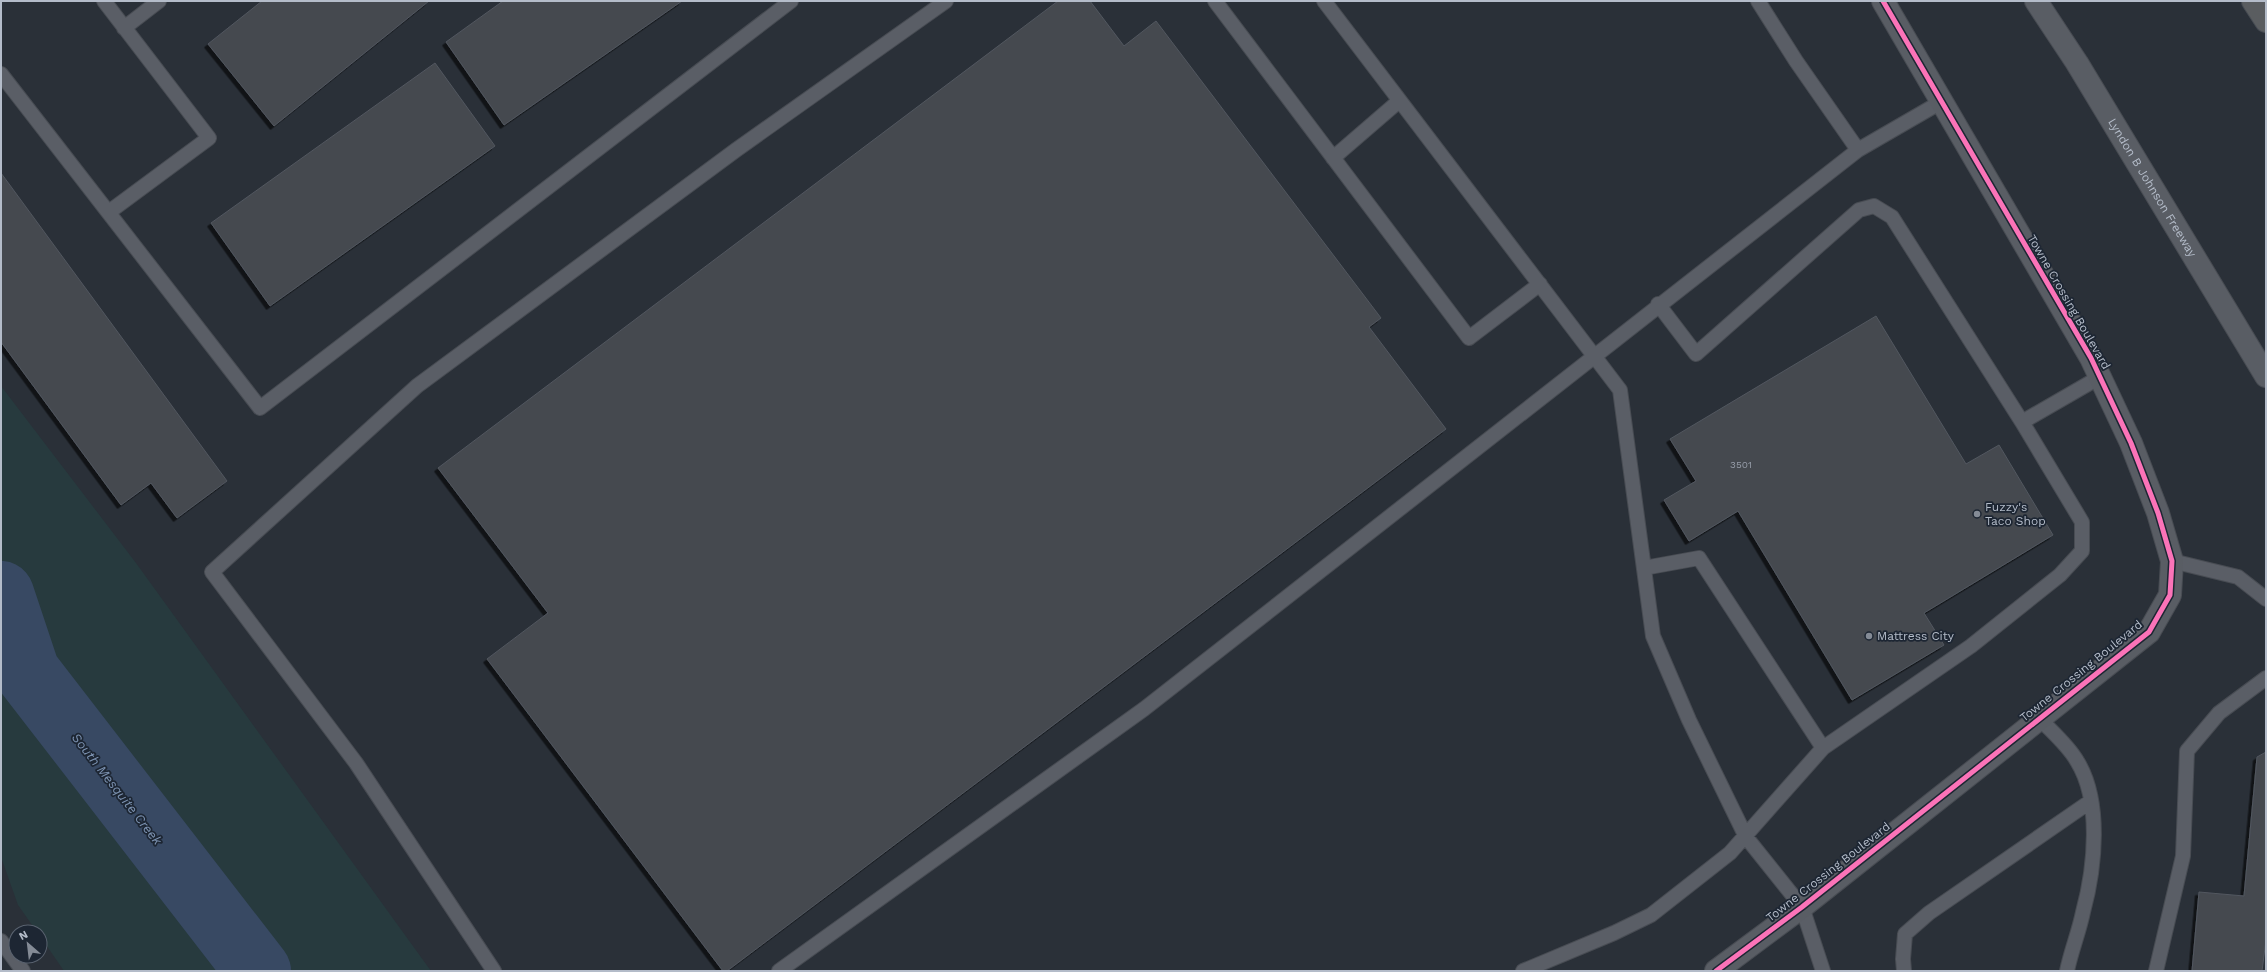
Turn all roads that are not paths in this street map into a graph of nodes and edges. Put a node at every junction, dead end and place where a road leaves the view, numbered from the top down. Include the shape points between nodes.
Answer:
1 (104, 1) edge
2 (159, 1) edge
3 (791, 1) edge
4 (946, 1) edge
5 (1215, 1) edge
6 (1324, 1) edge
7 (1758, 1) edge
8 (1883, 1) edge
9 (2036, 1) edge
10 (2253, 1) edge
11 (2266, 21) edge
12 (124, 28) junction
13 (1, 74) edge
14 (1399, 101) junction
15 (1941, 102) junction
16 (1858, 150) junction
17 (1333, 158) junction
18 (109, 212) junction
19 (1540, 284) junction
20 (1658, 304) junction
21 (1593, 355) junction
22 (2266, 376) edge
23 (2100, 378) junction
24 (2022, 422) junction
25 (2172, 561) junction
26 (1644, 568) junction
27 (2266, 599) edge
28 (2266, 678) edge
29 (2039, 718) junction
30 (1823, 748) junction
31 (2091, 801) junction
32 (1746, 837) junction
33 (1802, 907) junction
34 (1, 941) edge
35 (23, 971) edge
36 (494, 971) edge
37 (779, 971) edge
38 (1523, 971) edge
39 (1716, 971) edge
40 (1823, 971) edge
41 (1904, 971) edge
42 (2067, 971) edge
43 (2156, 971) edge

1 - 12 lane
2 - 12 lane
3 - 18 lane via 260,408
4 - 36 lane via 736,150 417,386 212,572 356,763
5 - 17 lane
6 - 14 lane
7 - 16 lane
8 - 15 street, Towne Crossing Boulevard
9 - 22 street, Lyndon B Johnson Freeway via 2077,63
10 - 11 highway
12 - 18 lane via 209,138
13 - 18 lane
14 - 17 lane
14 - 19 lane
15 - 16 lane
15 - 23 street, Towne Crossing Boulevard via 2087,351
16 - 20 lane
17 - 19 lane via 1469,338
19 - 21 lane
20 - 21 lane
20 - 24 lane via 1696,354 1859,210 1874,206 1892,217
21 - 26 lane via 1620,390
21 - 37 lane via 1119,727
23 - 24 lane
23 - 25 street, Towne Crossing Boulevard via 2131,443 2156,506
24 - 30 lane via 2082,522 2082,551 2060,575 1971,646
25 - 27 lane via 2238,577
25 - 29 street, Towne Crossing Boulevard via 2170,594 2149,632
26 - 30 lane via 1699,558
26 - 32 lane via 1653,636 1689,720
28 - 43 lane via 2219,713 2187,751 2182,856
29 - 31 lane via 2077,760 2087,780
29 - 33 street, Towne Crossing Boulevard
30 - 32 lane
31 - 41 lane via 1929,913 1905,934
31 - 42 lane via 2094,832 2089,884
32 - 33 lane
32 - 38 lane via 1730,854 1651,915
33 - 39 street, Towne Crossing Boulevard
33 - 40 lane
34 - 35 lane

